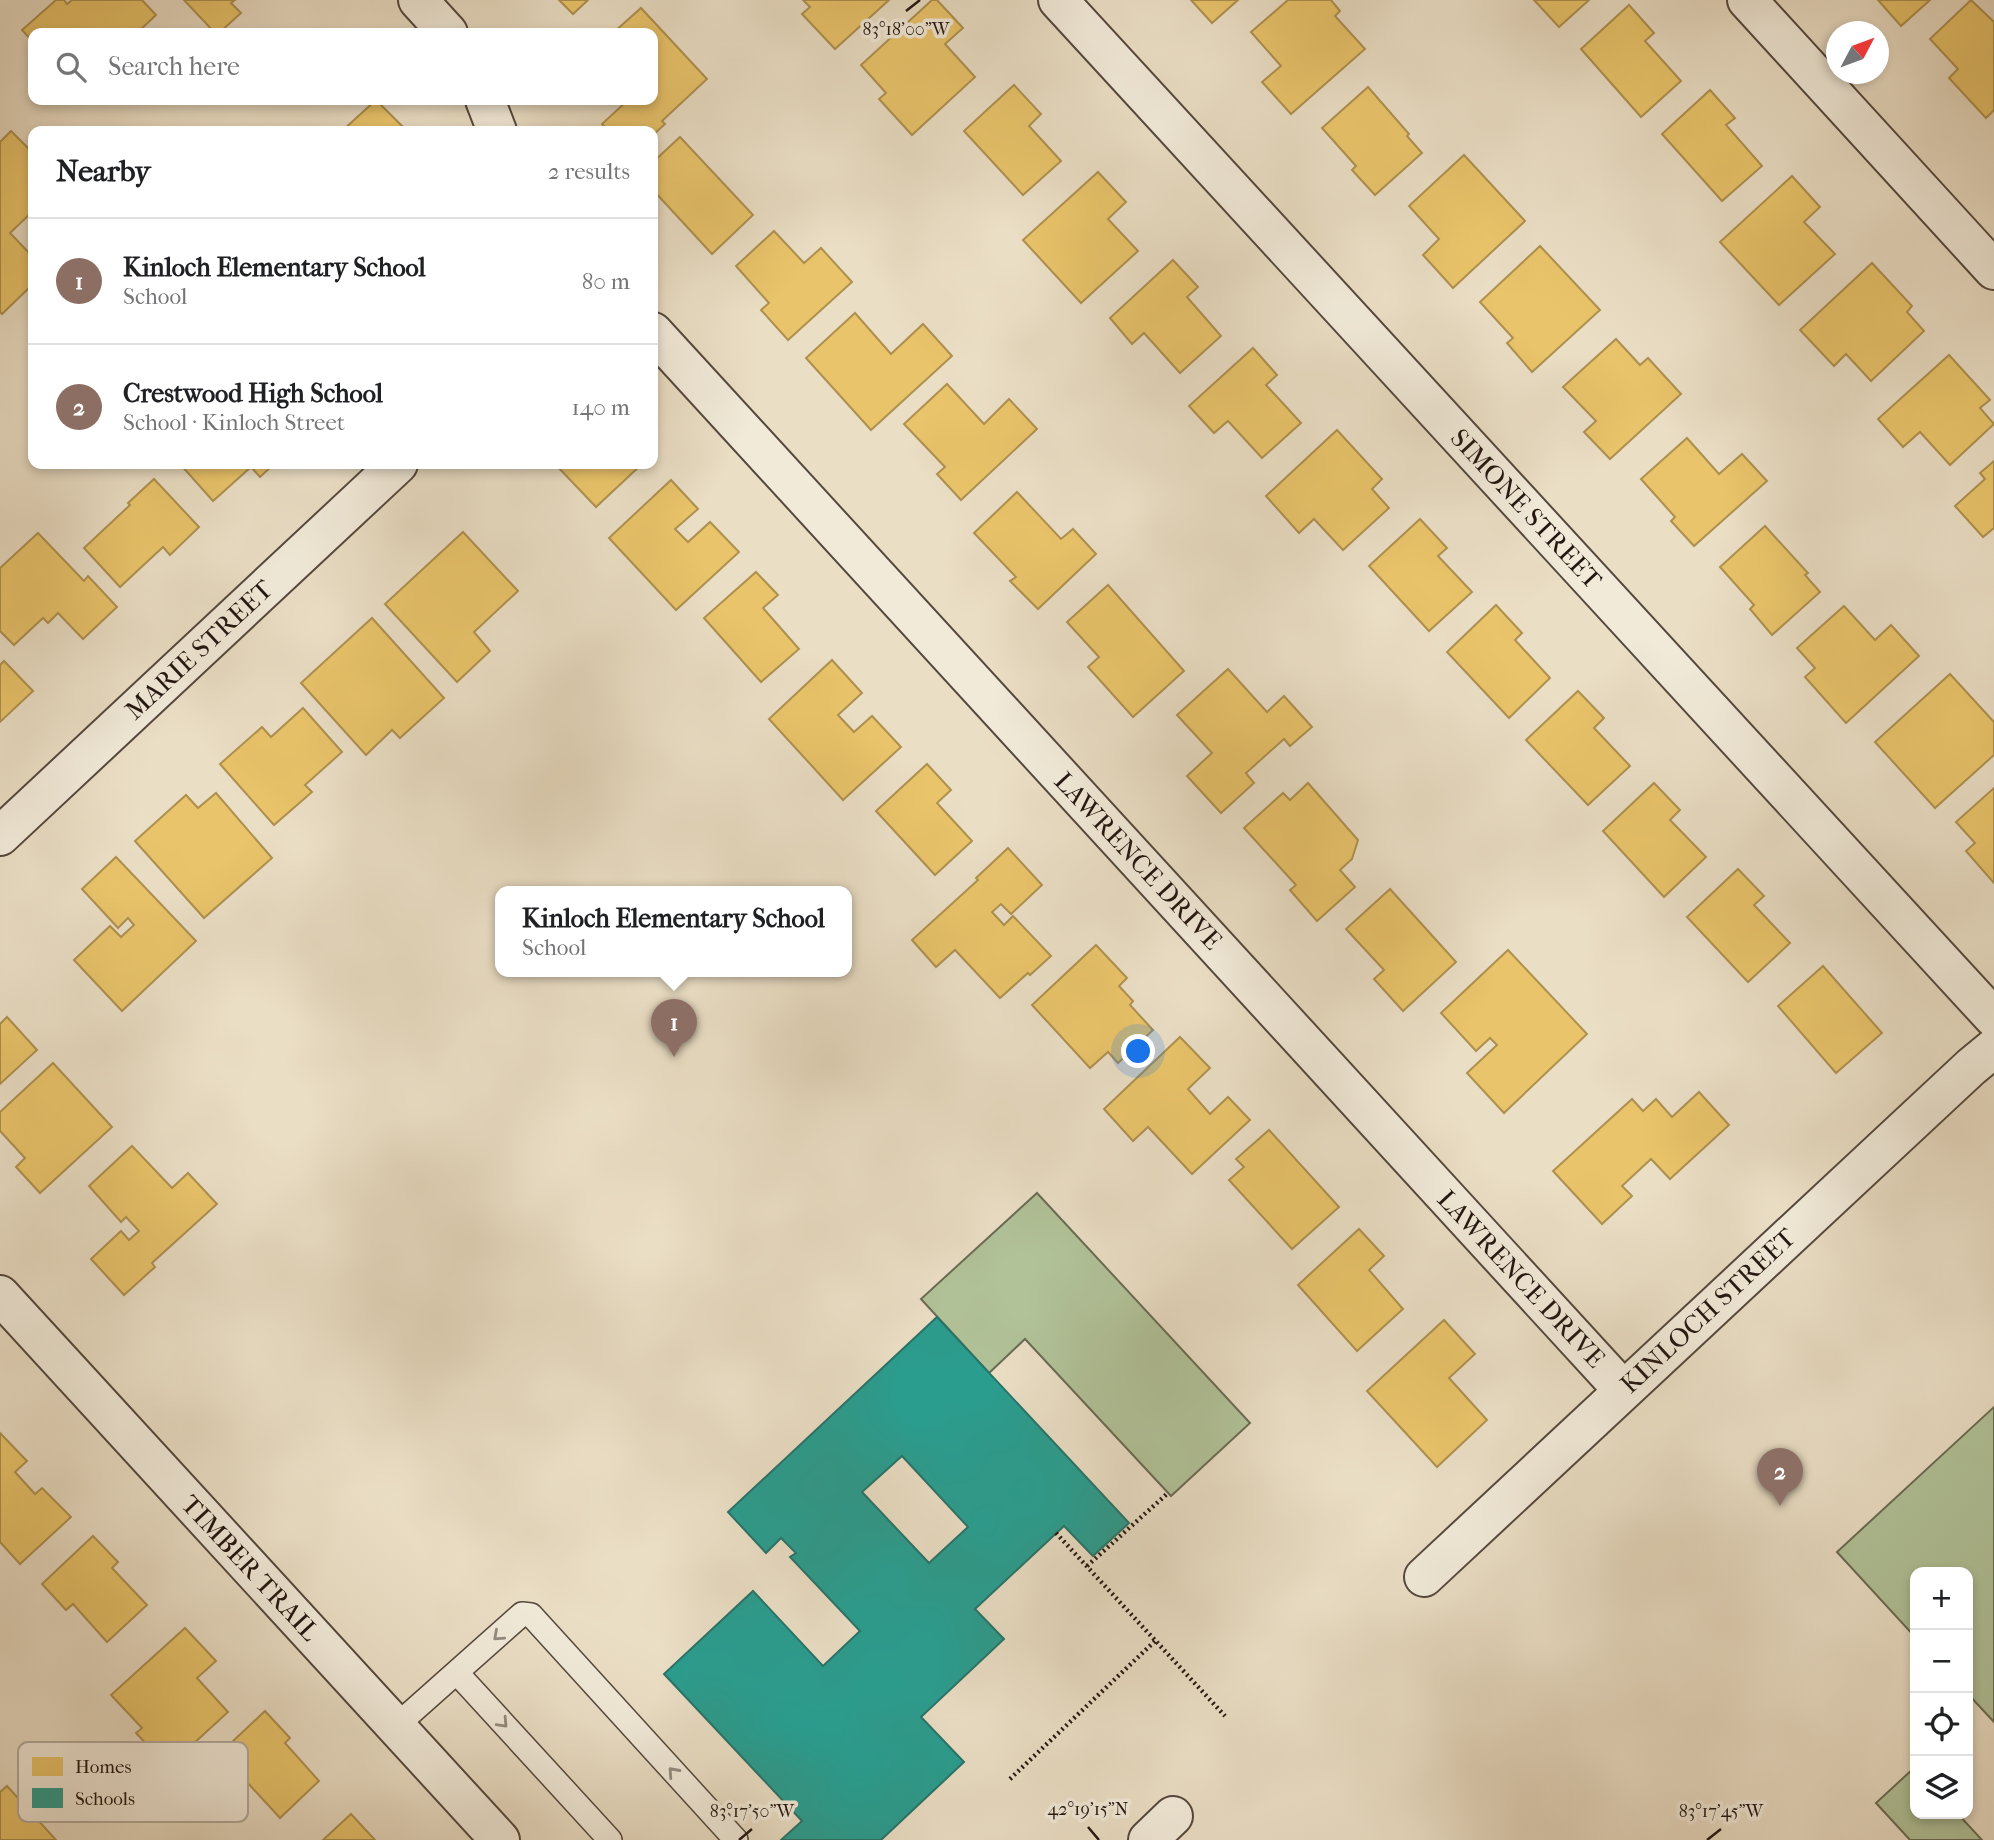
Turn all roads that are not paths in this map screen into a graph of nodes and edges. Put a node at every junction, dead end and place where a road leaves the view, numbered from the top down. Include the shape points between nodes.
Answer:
1 (418, 0) edge
2 (1058, 0) edge
3 (1746, 0) edge
4 (443, 28) edge
5 (487, 105) edge
6 (496, 126) edge
7 (1994, 270) edge
8 (658, 337) edge
9 (393, 469) edge
10 (0, 836) edge
11 (1994, 1018) edge
12 (1994, 1048) edge
13 (0, 1295) edge
14 (1623, 1390) junction
15 (1424, 1577) dead end
16 (457, 1673) junction
17 (396, 1726) junction
18 (500, 1840) edge
19 (610, 1840) edge
20 (736, 1840) edge

1 - 4 street
2 - 11 street, SIMONE STREET
3 - 7 street
5 - 6 street
8 - 14 street, LAWRENCE DRIVE
9 - 10 street, MARIE STREET
12 - 14 street, KINLOCH STREET
13 - 17 street, TIMBER TRAIL
14 - 15 street, KINLOCH STREET
16 - 17 lane
16 -> 19 lane
20 -> 16 lane via 531,1615 522,1614
17 - 18 street, TIMBER TRAIL

